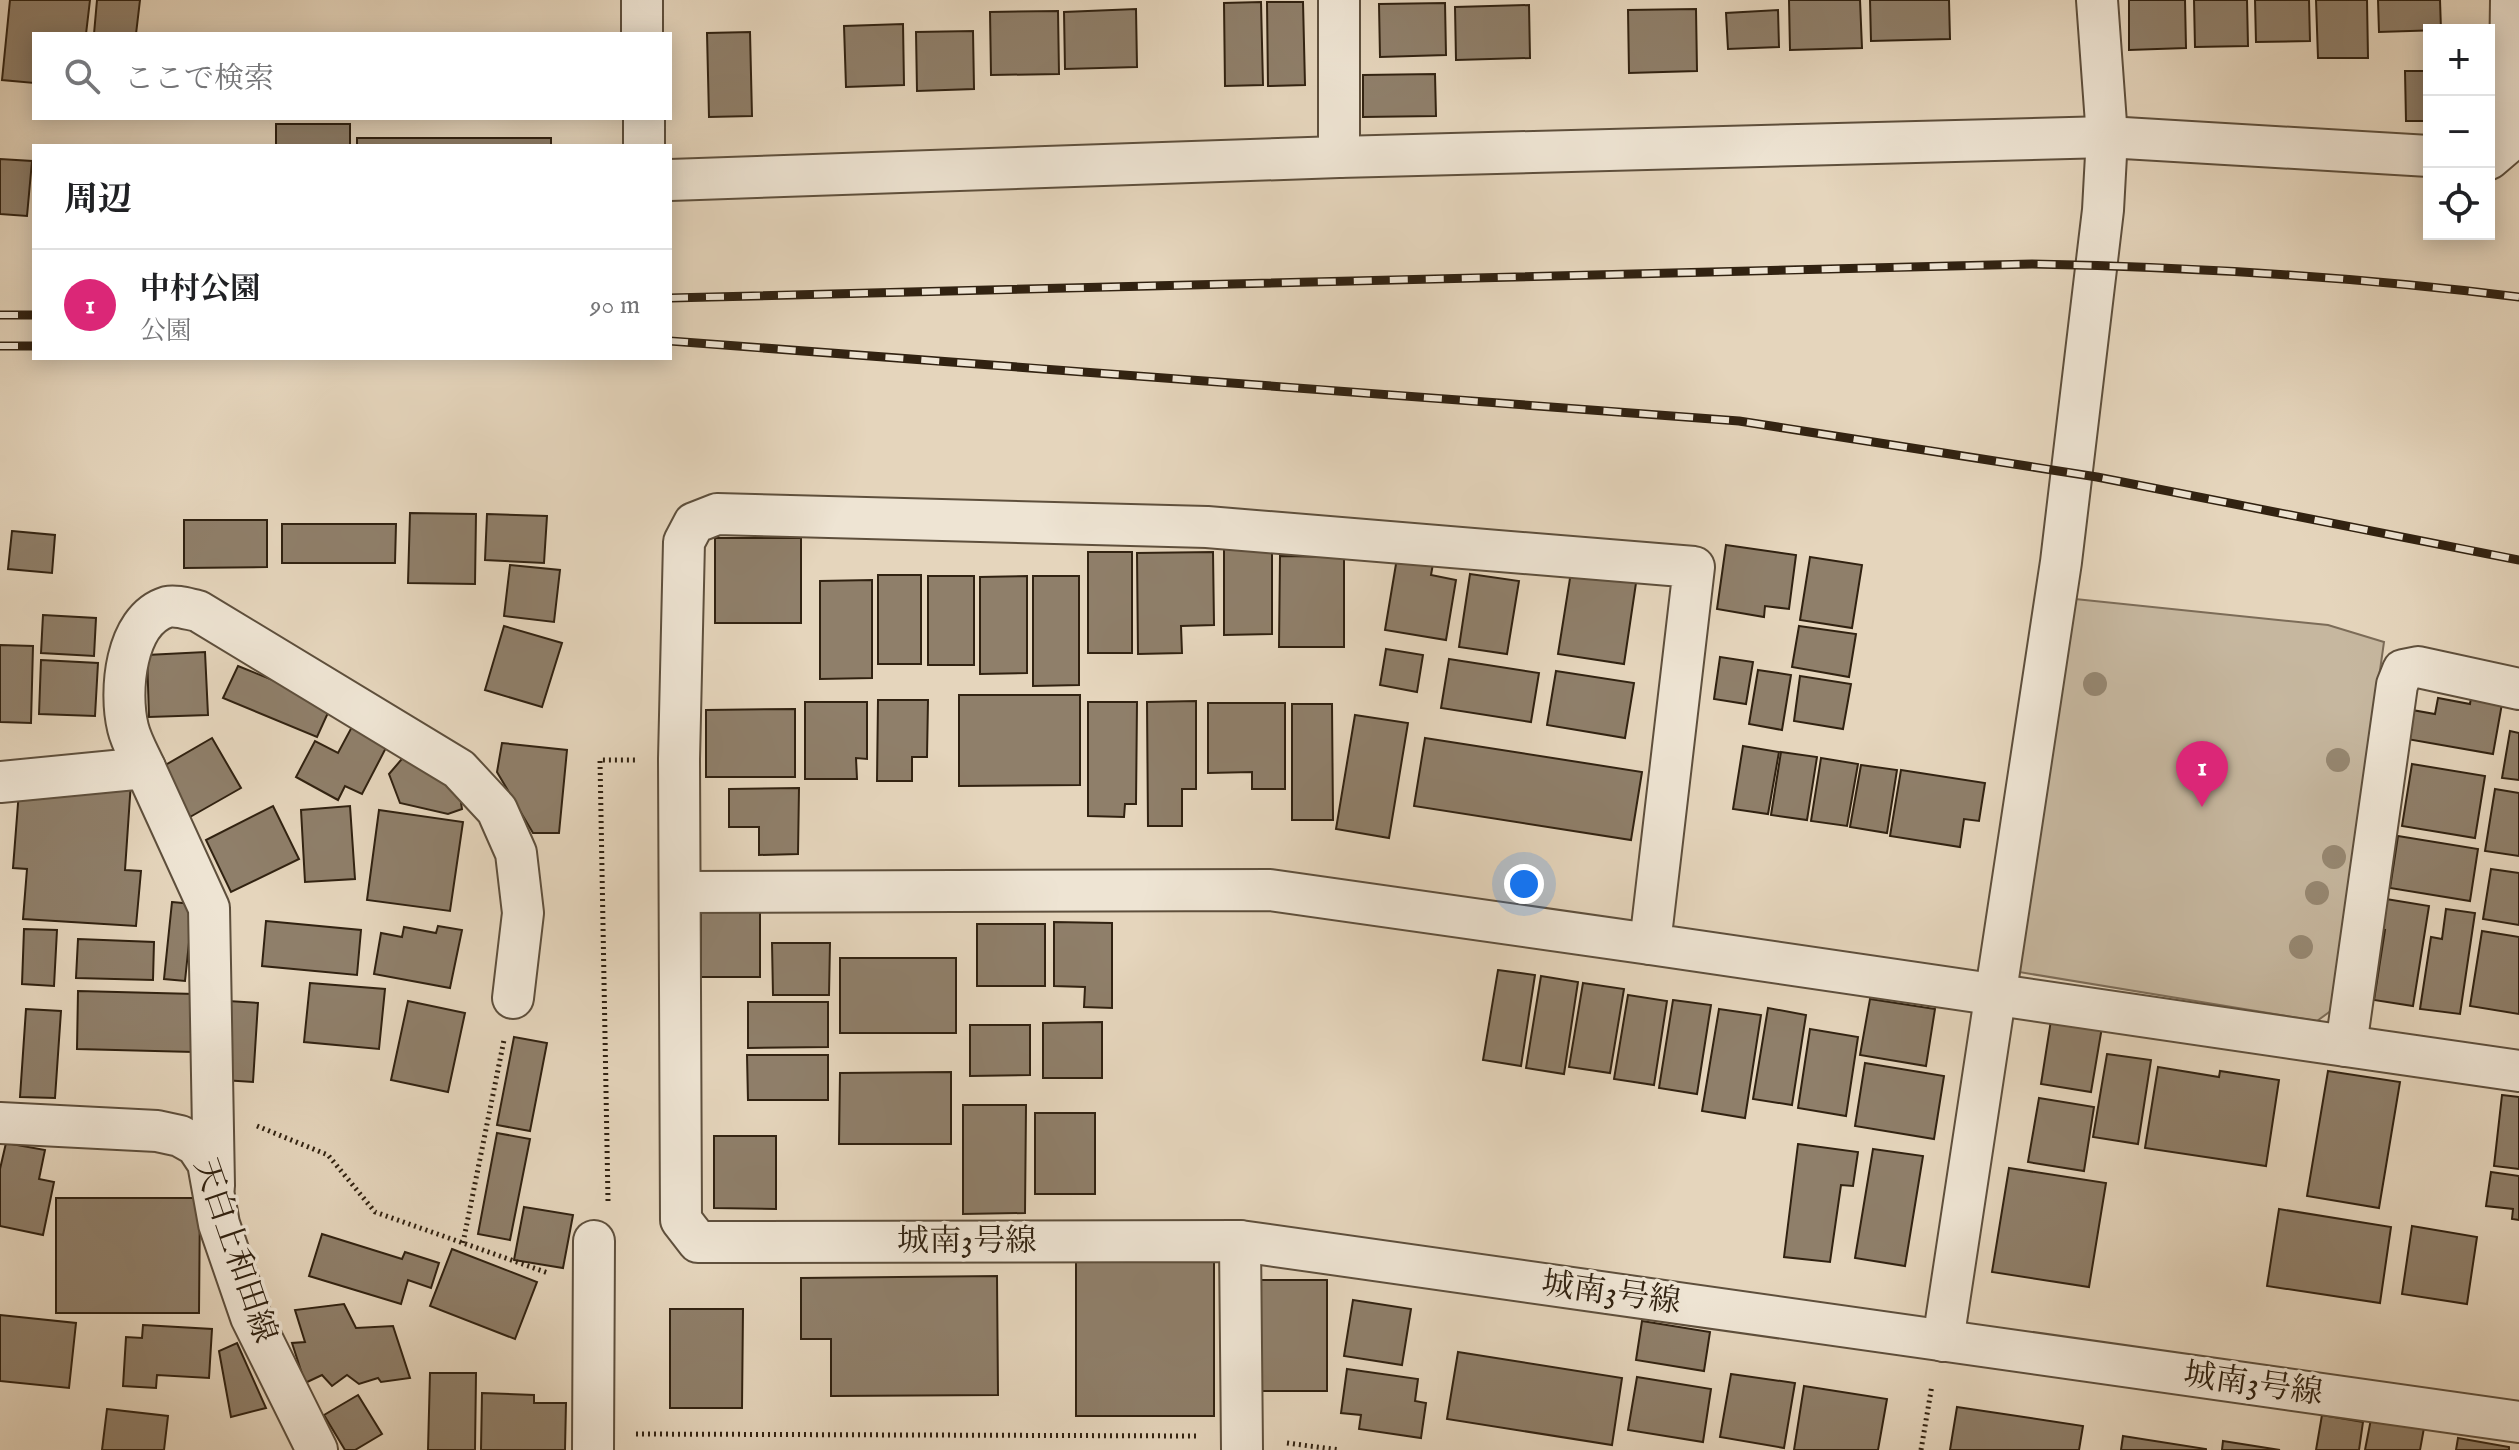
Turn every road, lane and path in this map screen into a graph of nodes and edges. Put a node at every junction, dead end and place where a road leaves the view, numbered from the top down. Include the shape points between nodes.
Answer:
1 (642, 0) edge
2 (1339, 0) edge
3 (2097, 0) edge
4 (2511, 0) edge
5 (642, 32) edge
6 (644, 120) edge
7 (2107, 137) junction
8 (644, 144) edge
9 (2495, 154) edge
10 (2423, 156) edge
11 (1339, 157) junction
12 (672, 180) edge
13 (2519, 689) edge
14 (679, 759) junction
15 (145, 768) junction
16 (0, 782) edge
17 (681, 892) junction
18 (1650, 944) junction
19 (1994, 992) junction
20 (513, 998) joint
21 (2346, 1046) junction
22 (2519, 1071) edge
23 (211, 1108) junction
24 (0, 1123) edge
25 (214, 1186) junction
26 (609, 1202) dead end
27 (594, 1241) dead end
28 (1240, 1241) junction
29 (463, 1243) junction
30 (594, 1290) junction
31 (1943, 1341) junction
32 (2519, 1422) edge
33 (608, 1442) edge
34 (1242, 1444) edge
35 (317, 1450) edge
36 (1340, 1450) edge
37 (1921, 1450) edge

1 - 5 street
2 - 11 street
3 - 7 street
4 - 9 street via 2509,142
6 - 8 street
7 - 10 street
7 - 11 street
7 - 19 street via 2061,562
11 - 12 street
13 - 21 street via 2418,667 2403,670
14 - 17 street
14 - 18 street via 684,542 694,523 717,514 1207,527 1694,567
14 - 26 path via 600,760
15 - 16 street
15 - 20 street via 128,729 124,700 136,639 147,618 169,606 198,611 459,769 497,810 516,853 523,913
15 - 23 street via 209,908
17 - 18 street via 1270,890
17 - 28 street, 城南3号線 via 681,1220 698,1242
18 - 19 street
19 - 21 street
19 - 31 street
20 - 29 path
21 - 22 street
23 - 25 street
23 - 29 path via 328,1155 375,1212
24 - 25 street, 天白上和田線 via 180,1136 196,1145
25 - 35 street, 天白上和田線 via 219,1224 251,1317
27 - 30 street
28 - 31 street, 城南3号線
28 - 34 street
29 - 30 path
30 - 33 street
31 - 32 street, 城南3号線
31 - 37 path
33 - 34 path
34 - 36 path

